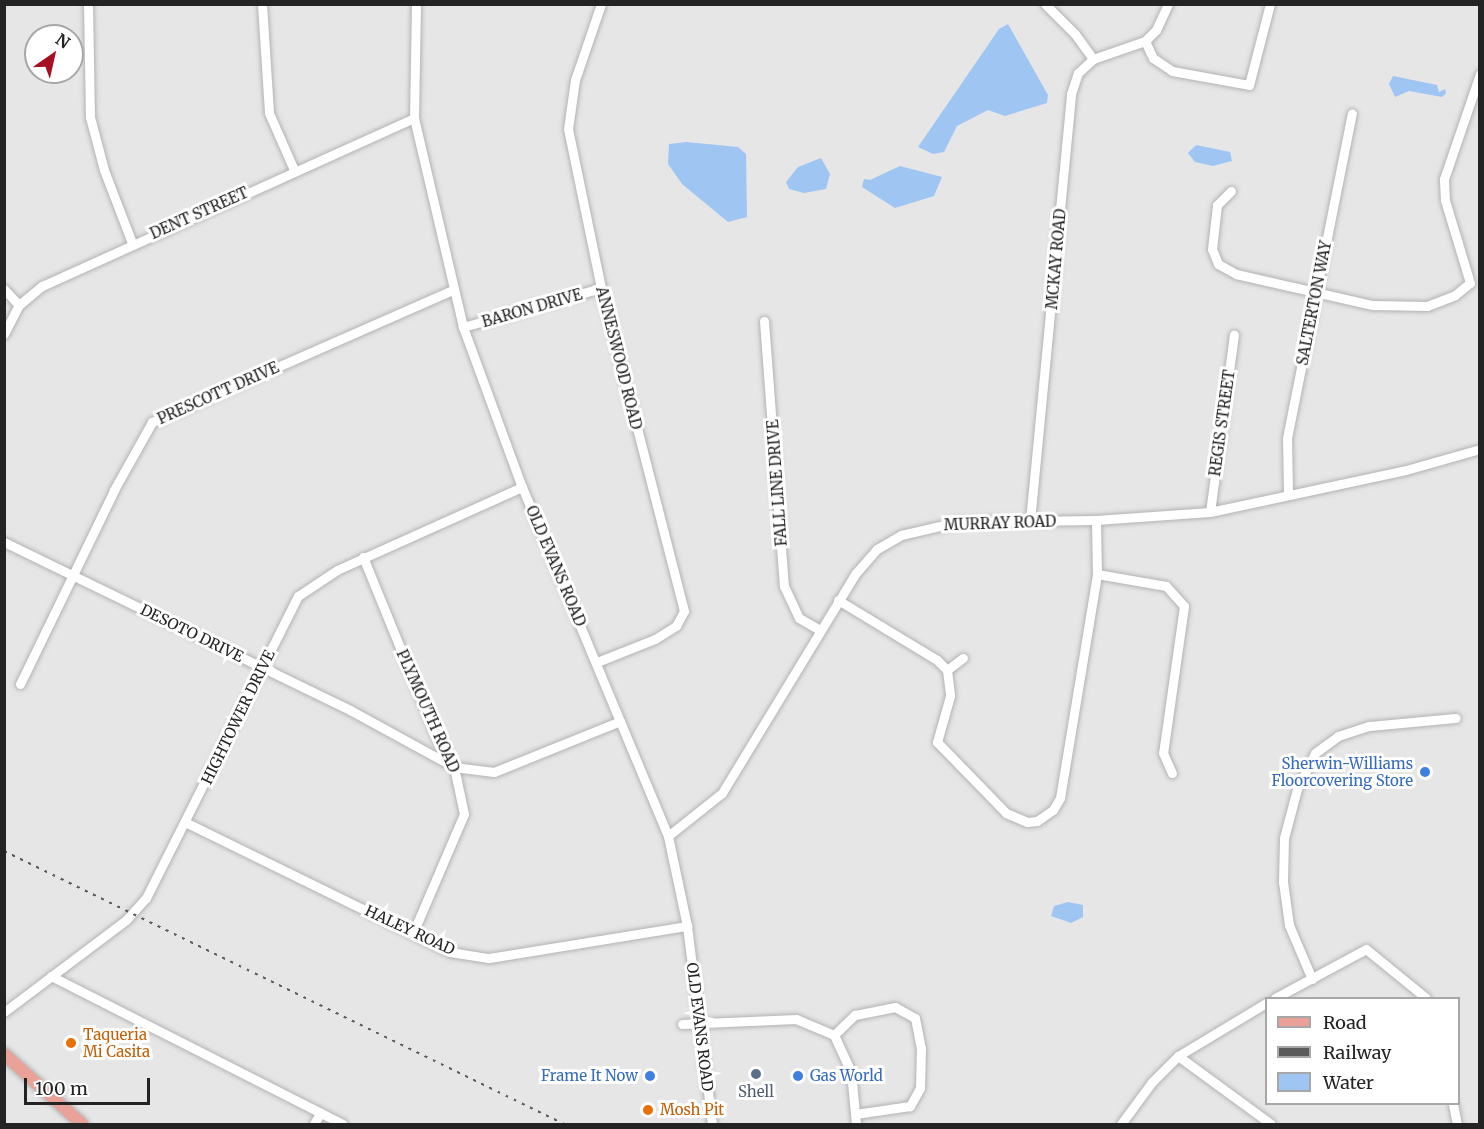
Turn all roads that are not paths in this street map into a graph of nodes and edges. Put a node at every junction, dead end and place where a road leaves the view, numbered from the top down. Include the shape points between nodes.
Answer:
1 (88, 4) edge
2 (262, 4) edge
3 (416, 4) edge
4 (601, 4) edge
5 (1045, 4) edge
6 (1168, 4) edge
7 (1270, 4) edge
8 (1145, 41) junction
9 (1093, 59) junction
10 (1479, 74) edge
11 (1352, 113) dead end
12 (414, 118) junction
13 (294, 170) junction
14 (1231, 191) dead end
15 (132, 243) junction
16 (602, 288) junction
17 (4, 289) edge
18 (453, 290) junction
19 (1317, 291) junction
20 (19, 305) junction
21 (765, 321) dead end
22 (463, 327) junction
23 (4, 334) edge
24 (1234, 335) dead end
25 (1479, 449) edge
26 (522, 487) junction
27 (1288, 493) junction
28 (1210, 512) junction
29 (1096, 520) junction
30 (1030, 521) junction
31 (4, 542) edge
32 (363, 557) junction
33 (1097, 574) junction
34 (72, 575) junction
35 (838, 600) junction
36 (820, 630) junction
37 (963, 658) dead end
38 (597, 662) junction
39 (263, 668) junction
40 (947, 670) junction
41 (20, 684) dead end
42 (1456, 718) dead end
43 (620, 721) junction
44 (454, 767) junction
45 (1172, 773) dead end
46 (187, 822) junction
47 (668, 836) junction
48 (687, 926) junction
49 (413, 933) junction
50 (51, 975) junction
51 (1312, 979) junction
52 (1279, 997) edge
53 (1424, 997) edge
54 (1265, 1004) edge
55 (4, 1012) edge
56 (699, 1023) junction
57 (682, 1024) dead end
58 (834, 1035) junction
59 (4, 1054) edge
60 (1178, 1056) junction
61 (1453, 1105) edge
62 (320, 1113) junction
63 (856, 1120) edge
64 (82, 1125) edge
65 (314, 1125) edge
66 (343, 1125) edge
67 (712, 1125) edge
68 (1121, 1125) edge
69 (1271, 1125) edge
70 (1457, 1125) edge

1 - 15 street via 90,117 104,170
2 - 13 street via 269,113
3 - 12 street, OLD EVANS ROAD
4 - 16 street, ANNESWOOD ROAD via 575,80 568,129
5 - 9 street
6 - 8 street via 1156,30
7 - 8 street via 1249,85 1172,71 1154,58
8 - 9 street
9 - 30 street, MCKAY ROAD via 1078,73 1071,94
10 - 19 street via 1444,179 1445,200 1470,283 1455,296 1427,306 1373,305
11 - 19 street, SALTERTON WAY
12 - 13 street, DENT STREET
12 - 18 street, OLD EVANS ROAD
13 - 15 street, DENT STREET
14 - 19 street via 1217,205 1212,249 1218,264 1236,274
15 - 20 street, DENT STREET via 42,286
16 - 22 street, BARON DRIVE
16 - 38 street, ANNESWOOD ROAD via 684,611 676,626 655,639
17 - 20 street
18 - 22 street, OLD EVANS ROAD
18 - 34 street, PRESCOTT DRIVE via 152,422
19 - 27 street, SALTERTON WAY via 1287,438
20 - 23 street, DENT STREET
21 - 36 street, FALL LINE DRIVE via 784,586 799,618
22 - 26 street, OLD EVANS ROAD
24 - 28 street, REGIS STREET
25 - 27 street, MURRAY ROAD via 1406,470
26 - 32 street, HIGHTOWER DRIVE
26 - 38 street, OLD EVANS ROAD
27 - 28 street, MURRAY ROAD
28 - 29 street, MURRAY ROAD
29 - 30 street, MURRAY ROAD
29 - 33 street
30 - 35 street, MURRAY ROAD via 957,522 901,535 877,549
31 - 34 street, DESOTO DRIVE
32 - 39 street, HIGHTOWER DRIVE via 298,596
32 - 44 street, PLYMOUTH ROAD via 438,741
33 - 40 street via 1060,798 1053,810 1037,821 1016,819 1006,813 937,742 950,696
33 - 45 street via 1167,586 1184,606 1163,753
34 - 39 street, DESOTO DRIVE
34 - 41 street, PRESCOTT DRIVE
35 - 36 street, MURRAY ROAD
35 - 40 street via 937,660
36 - 47 street, MURRAY ROAD via 722,793
37 - 40 street
38 - 43 street, OLD EVANS ROAD
39 - 44 street, DESOTO DRIVE
39 - 46 street, HIGHTOWER DRIVE
42 - 51 street via 1369,726 1338,736 1315,753 1297,789 1284,838 1283,882 1289,926
43 - 44 street, DESOTO DRIVE via 510,766 479,773
43 - 47 street, OLD EVANS ROAD
44 - 49 street, PLYMOUTH ROAD via 464,814
46 - 49 street, HALEY ROAD
46 - 50 street, HIGHTOWER DRIVE via 141,905
47 - 48 street, OLD EVANS ROAD
48 - 49 street, HALEY ROAD via 489,958 450,952
48 - 56 street, OLD EVANS ROAD
50 - 55 street, HIGHTOWER DRIVE
50 - 62 street
51 - 52 street
51 - 53 street via 1366,949
54 - 60 street
56 - 57 street
56 - 58 street via 796,1019
56 - 67 street, OLD EVANS ROAD
58 - 63 street via 851,1072
58 - 63 street via 855,1015 895,1007 915,1018 921,1048 920,1088 910,1106
59 - 64 main road
60 - 68 street via 1152,1082
60 - 69 street
61 - 70 street
62 - 65 street
62 - 66 street

